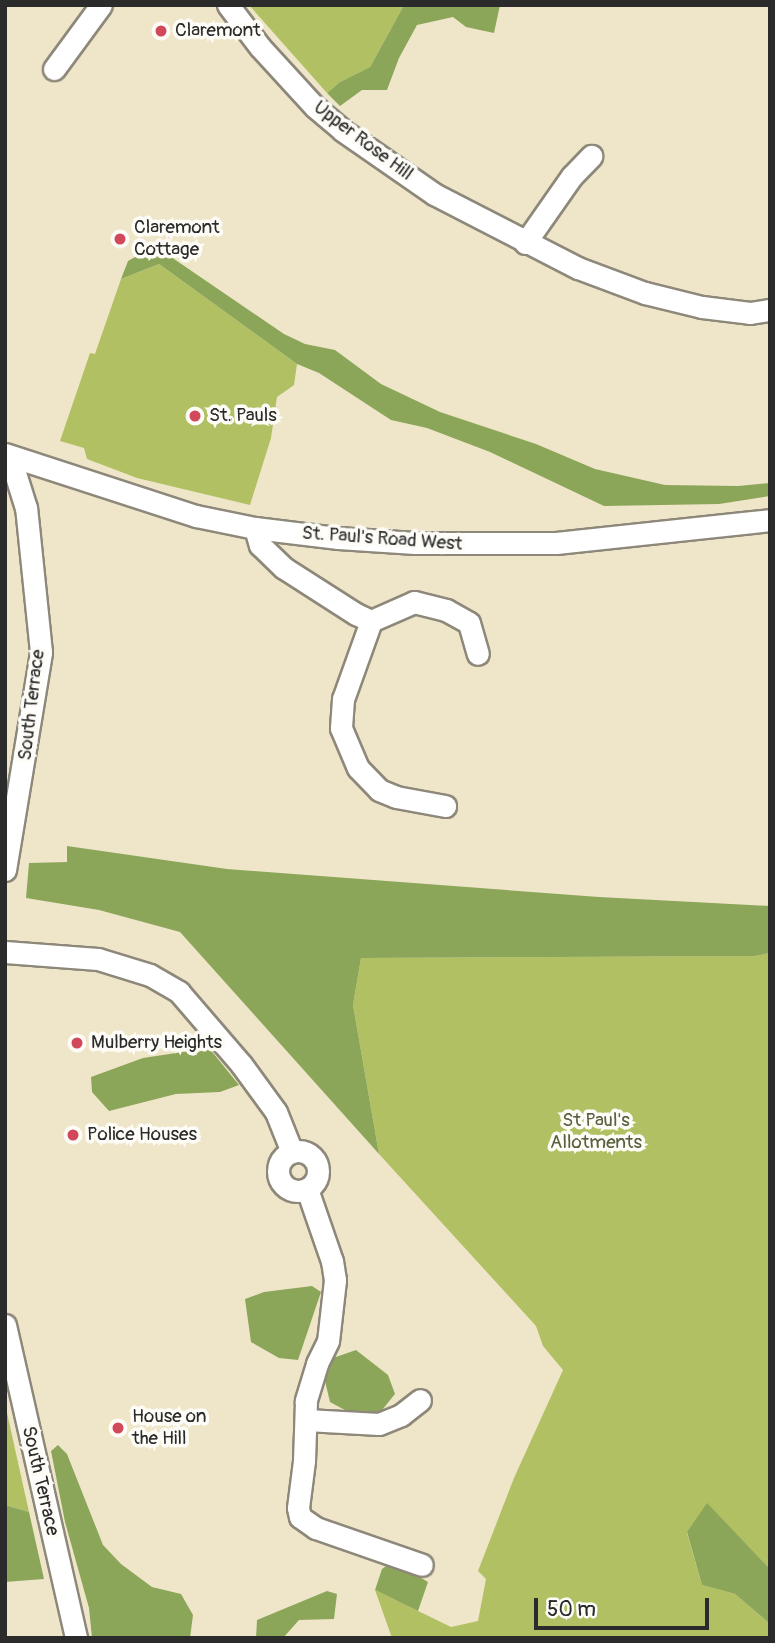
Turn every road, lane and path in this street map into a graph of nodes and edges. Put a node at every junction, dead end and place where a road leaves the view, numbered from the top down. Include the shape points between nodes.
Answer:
1 (101, 5) edge
2 (228, 5) edge
3 (54, 69) dead end
4 (591, 156) dead end
5 (525, 243) junction
6 (770, 310) edge
7 (8, 456) edge
8 (770, 520) edge
9 (256, 528) junction
10 (371, 621) junction
11 (478, 654) dead end
12 (16, 759) edge
13 (445, 806) dead end
14 (5, 870) edge
15 (5, 951) edge
16 (5, 1325) edge
17 (419, 1400) dead end
18 (306, 1420) junction
19 (422, 1565) dead end
20 (76, 1638) edge

1 - 3 street
2 - 5 street, Upper Rose Hill via 299,90 342,130 434,194
4 - 5 street
5 - 6 street, Upper Rose Hill via 645,293 702,307 750,313
7 - 9 street, St. Paul's Road West via 196,516
7 - 12 street, South Terrace via 26,508 41,652
8 - 9 street, St. Paul's Road West via 570,542 490,545 338,538
9 - 10 street via 260,545 284,568
10 - 11 street via 414,602 446,610 469,623
10 - 13 street via 343,699 341,728 359,768 379,790
12 - 14 street, South Terrace
15 - 18 street via 98,959 150,975 179,992 242,1064 276,1112 292,1152 306,1152 318,1165 317,1179 307,1189 335,1280 328,1341 306,1401
16 - 20 street, South Terrace
17 - 18 street via 401,1415 379,1424
18 - 19 street via 300,1517 316,1528

